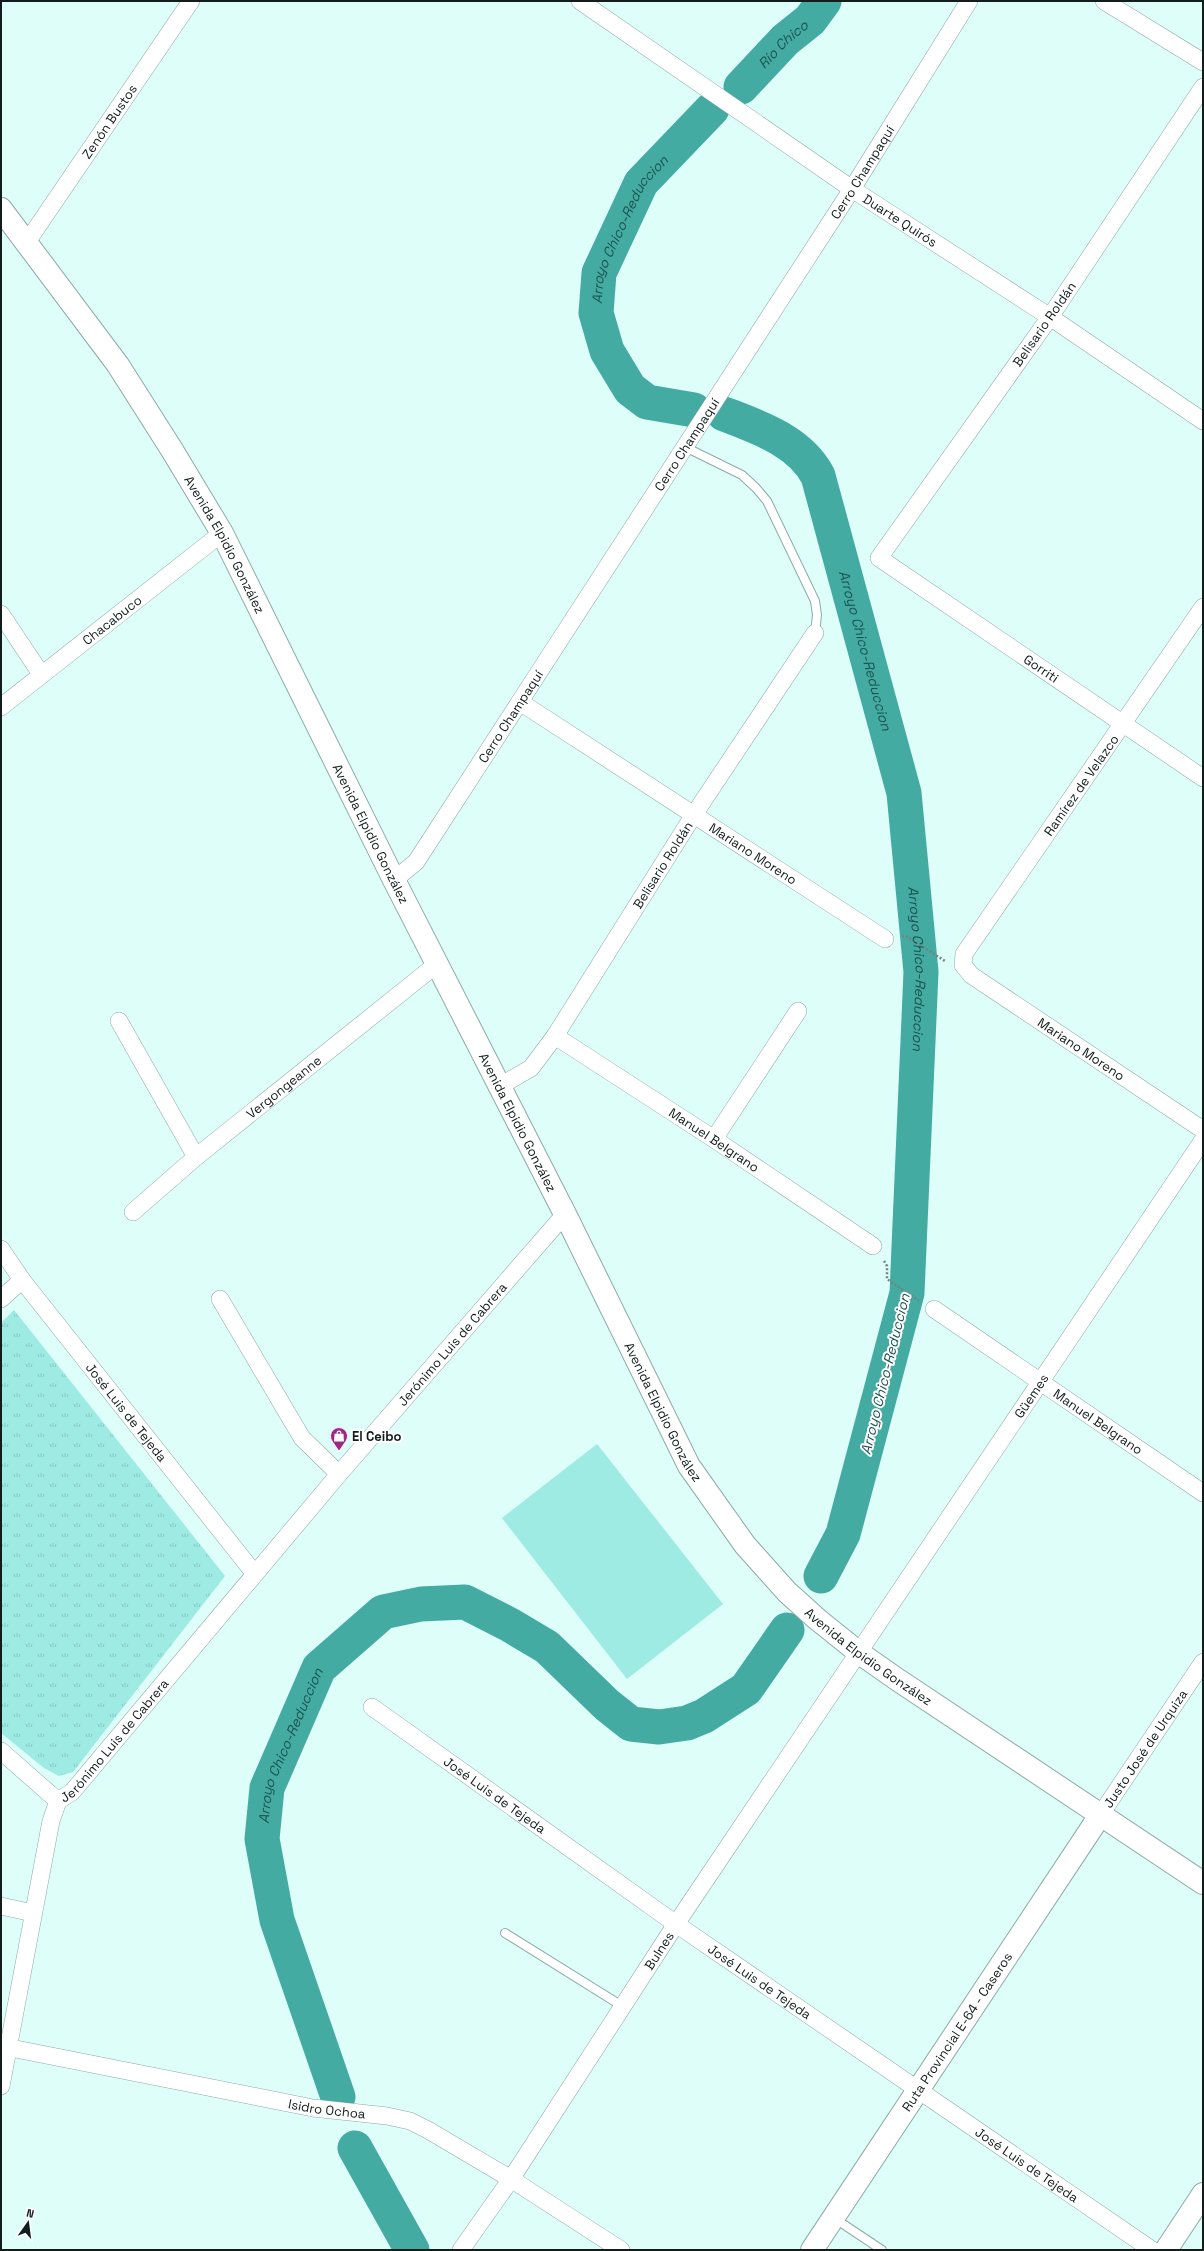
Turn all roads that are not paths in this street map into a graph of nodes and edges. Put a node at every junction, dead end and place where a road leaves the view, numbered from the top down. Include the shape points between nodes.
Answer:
1 (191, 1) edge
2 (580, 1) edge
3 (968, 1) edge
4 (1104, 1) edge
5 (1203, 62) edge
6 (1203, 87) edge
7 (852, 189) junction
8 (1, 209) edge
9 (27, 242) junction
10 (1050, 317) junction
11 (1203, 421) edge
12 (685, 447) junction
13 (222, 533) junction
14 (879, 558) joint
15 (1203, 607) edge
16 (1, 614) edge
17 (815, 633) joint
18 (41, 674) junction
19 (520, 702) junction
20 (1, 707) edge
21 (1123, 723) junction
22 (1203, 778) edge
23 (694, 816) junction
24 (394, 880) junction
25 (885, 939) dead end
26 (437, 964) junction
27 (957, 964) joint
28 (798, 1011) dead end
29 (119, 1021) dead end
30 (556, 1036) junction
31 (500, 1086) junction
32 (1203, 1130) edge
33 (714, 1139) junction
34 (1203, 1140) edge
35 (196, 1157) junction
36 (133, 1212) dead end
37 (565, 1214) junction
38 (873, 1246) dead end
39 (1, 1249) edge
40 (22, 1280) junction
41 (1, 1299) edge
42 (220, 1299) dead end
43 (934, 1309) dead end
44 (1041, 1383) junction
45 (339, 1474) junction
46 (1203, 1493) edge
47 (254, 1573) junction
48 (858, 1652) junction
49 (1203, 1662) edge
50 (372, 1707) dead end
51 (1, 1751) edge
52 (58, 1801) junction
53 (1101, 1814) junction
54 (1203, 1883) edge
55 (1, 1906) edge
56 (33, 1912) junction
57 (676, 1924) junction
58 (506, 1933) dead end
59 (622, 2006) junction
60 (5, 2047) edge
61 (1, 2086) edge
62 (918, 2090) junction
63 (511, 2179) junction
64 (1203, 2194) edge
65 (834, 2218) junction
66 (461, 2250) edge
67 (622, 2250) edge
68 (812, 2250) edge
69 (882, 2250) edge
70 (1152, 2250) edge
71 (1166, 2250) edge

1 - 9 street, Zenón Bustos
2 - 7 street, Duarte Quirós
3 - 7 street, Cerro Champaquí
4 - 5 street
6 - 10 street, Belisario Roldán
7 - 10 street, Duarte Quirós
7 - 12 street, Cerro Champaquí
8 - 9 main road, Avenida Elpidio González
9 - 13 main road, Avenida Elpidio González via 118,365
10 - 11 street, Duarte Quirós
10 - 14 street, Belisario Roldán
12 - 17 lane via 742,475 767,501 815,601
12 - 19 street, Cerro Champaquí
13 - 18 street, Chacabuco
13 - 24 main road, Avenida Elpidio González
14 - 21 street, Gorriti
15 - 21 street, Ramírez de Velazco
16 - 18 street
17 - 23 street, Belisario Roldán
18 - 20 street, Chacabuco
19 - 23 street, Mariano Moreno
19 - 24 street, Cerro Champaquí via 416,862
21 - 22 street, Gorriti
21 - 27 street, Ramírez de Velazco
23 - 25 street, Mariano Moreno
23 - 30 street, Belisario Roldán
24 - 26 main road, Avenida Elpidio González
26 - 31 main road, Avenida Elpidio González
26 - 35 street, Vergongeanne
27 - 32 street, Mariano Moreno
28 - 33 street
29 - 35 street
30 - 31 street, Belisario Roldán via 531,1068
30 - 33 street, Manuel Belgrano
31 - 37 main road, Avenida Elpidio González
33 - 38 street, Manuel Belgrano
34 - 44 street, Güemes
35 - 36 street, Vergongeanne
37 - 45 street, Jerónimo Luis de Cabrera
37 - 48 main road, Avenida Elpidio González via 689,1466 711,1499 745,1545 787,1592
39 - 40 street, José Luis de Tejeda
40 - 41 street
40 - 47 street, José Luis de Tejeda
42 - 45 street via 302,1438
43 - 44 street, Manuel Belgrano
44 - 46 street, Manuel Belgrano
44 - 48 street, Güemes
45 - 47 street, Jerónimo Luis de Cabrera
47 - 52 street, Jerónimo Luis de Cabrera via 72,1792
48 - 53 main road, Avenida Elpidio González
48 - 57 street, Bulnes
49 - 53 street, Justo José de Urquiza
50 - 57 street, José Luis de Tejeda
51 - 52 street
52 - 56 street, Jerónimo Luis de Cabrera via 51,1821
53 - 54 main road, Avenida Elpidio González
53 - 62 main road, Ruta Provincial E-64 - Caseros
55 - 56 street
56 - 60 street, Jerónimo Luis de Cabrera
57 - 59 street, Bulnes
57 - 62 street, José Luis de Tejeda
58 - 59 lane
59 - 63 street, Bulnes
60 - 61 street, Jerónimo Luis de Cabrera
60 - 63 street, Isidro Ochoa via 313,2108 410,2121
62 - 65 main road, Ruta Provincial E-64 - Caseros
62 - 70 street, José Luis de Tejeda
63 - 66 street, Bulnes
63 - 67 street, Isidro Ochoa
64 - 71 main road
65 - 68 main road, Ruta Provincial E-64 - Caseros
65 - 69 lane

